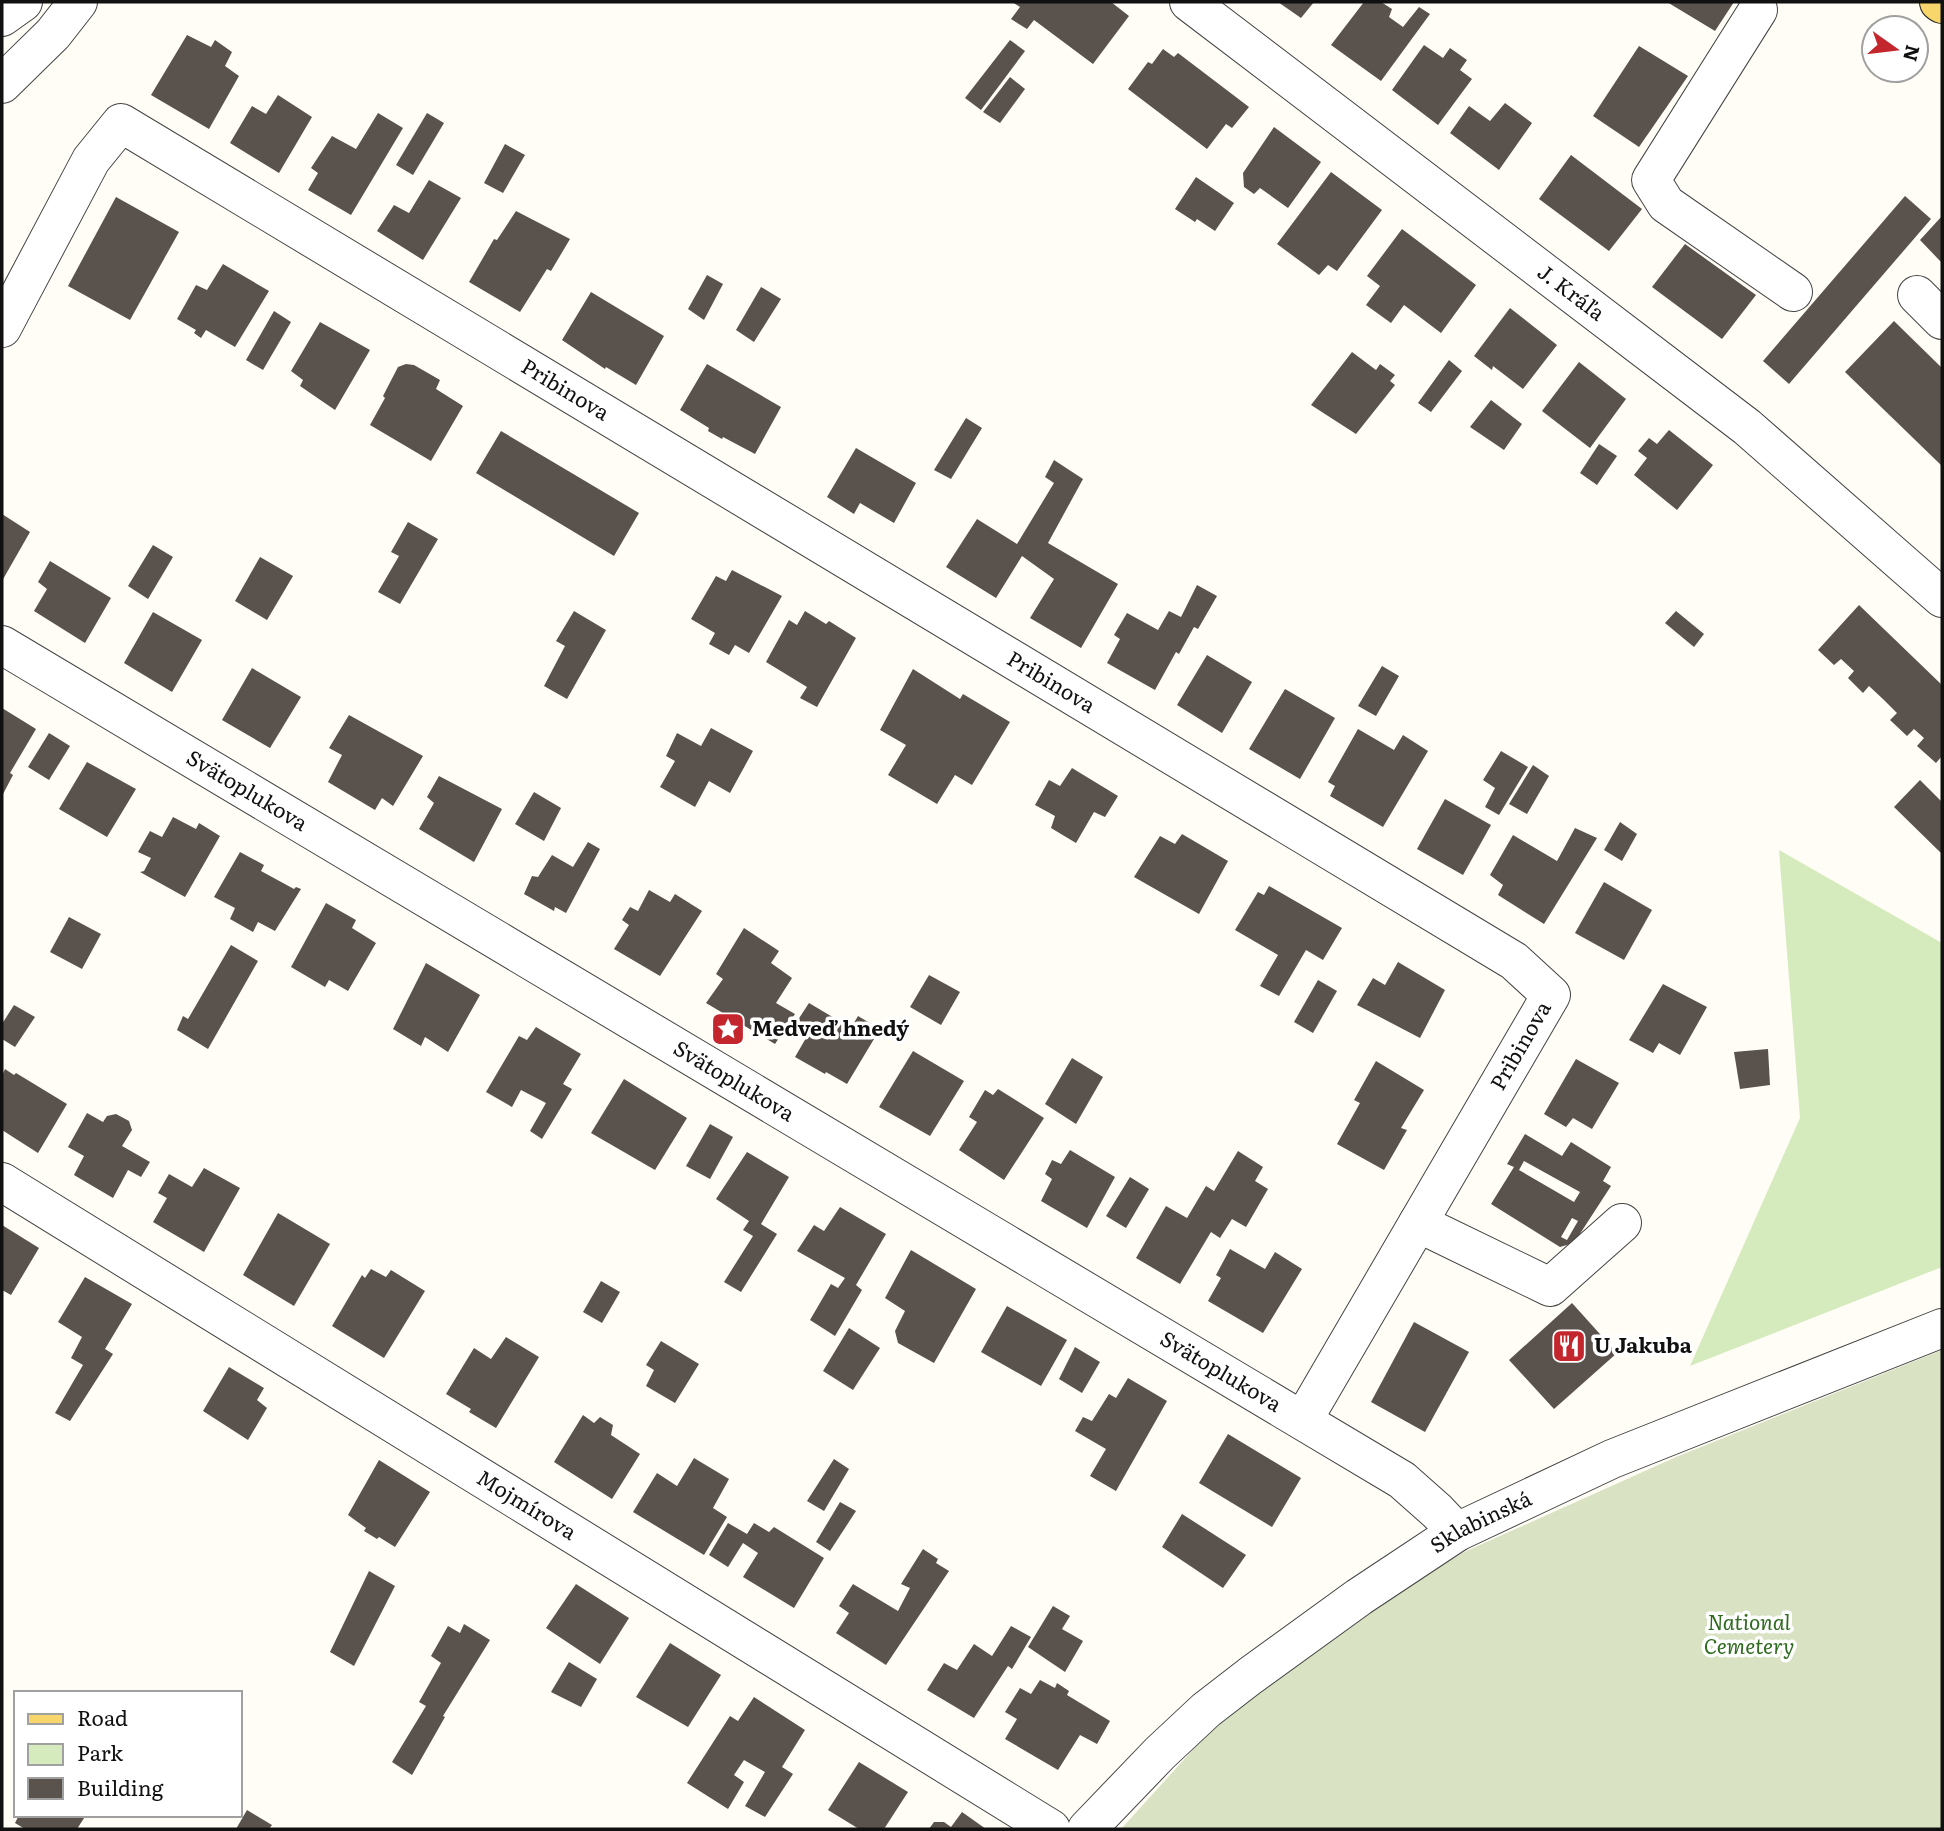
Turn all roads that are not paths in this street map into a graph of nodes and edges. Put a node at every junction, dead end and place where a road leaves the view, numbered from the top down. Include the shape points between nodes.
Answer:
1 (23, 2) edge
2 (78, 2) edge
3 (1189, 2) edge
4 (1758, 10) dead end
5 (2, 17) edge
6 (2, 84) edge
7 (1793, 292) dead end
8 (2, 328) edge
9 (1942, 598) edge
10 (2, 645) edge
11 (2, 1182) edge
12 (1418, 1223) junction
13 (1622, 1223) dead end
14 (1942, 1328) edge
15 (1303, 1420) junction
16 (1457, 1532) junction
17 (1051, 1829) edge
18 (1087, 1829) edge

1 - 5 street
2 - 6 street
3 - 9 street, J. Kráľa via 1747,427
4 - 7 street via 1651,180 1666,204
8 - 12 street, Pribinova via 91,160 121,123 1514,961 1551,995
10 - 15 street, Svätoplukova
11 - 17 street, Mojmírova
12 - 13 street via 1550,1287
12 - 15 street, Pribinova
14 - 16 street, Sklabinská via 1612,1459
15 - 16 street, Svätoplukova via 1402,1480
16 - 18 street, Sklabinská via 1359,1597 1206,1710

